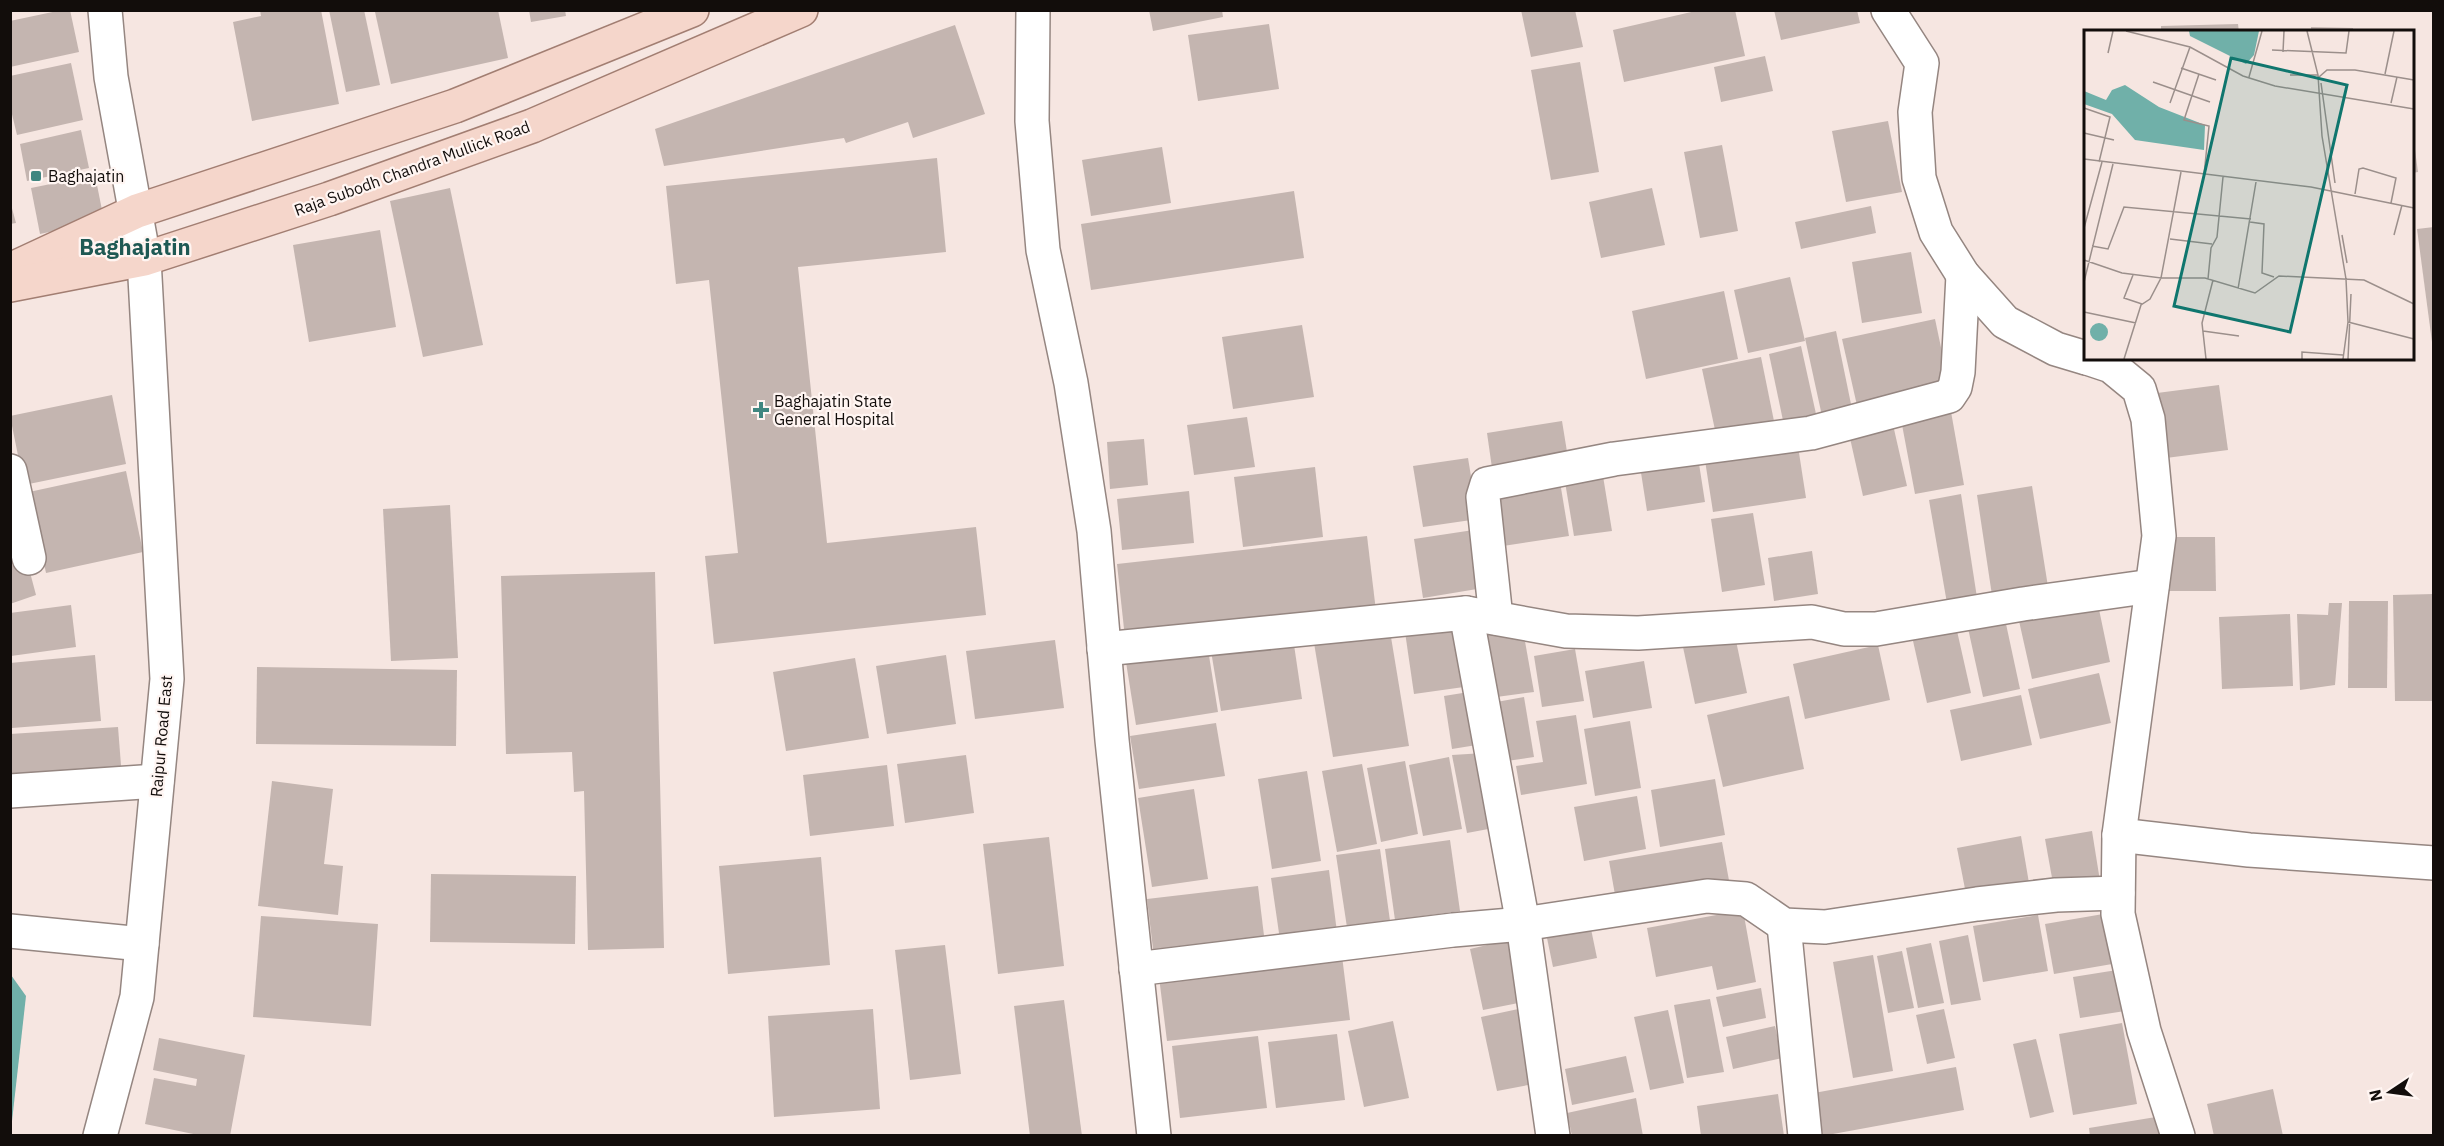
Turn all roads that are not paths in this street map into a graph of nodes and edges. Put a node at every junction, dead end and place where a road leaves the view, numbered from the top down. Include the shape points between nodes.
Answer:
1 (105, 10) edge
2 (692, 10) edge
3 (801, 10) edge
4 (1033, 10) edge
5 (1888, 10) edge
6 (137, 211) junction
7 (144, 259) junction
8 (10, 270) edge
9 (1963, 275) junction
10 (10, 285) edge
11 (2084, 357) edge
12 (2092, 360) edge
13 (10, 471) edge
14 (29, 558) dead end
15 (2152, 586) junction
16 (1481, 615) junction
17 (1104, 649) junction
18 (157, 781) junction
19 (10, 791) edge
20 (2119, 835) junction
21 (2433, 863) edge
22 (2118, 893) junction
23 (1522, 924) junction
24 (1784, 925) junction
25 (10, 931) edge
26 (142, 944) junction
27 (1136, 969) junction
28 (100, 1136) edge
29 (1154, 1136) edge
30 (1553, 1136) edge
31 (1805, 1136) edge
32 (2178, 1136) edge

1 - 6 street, Raipur Road East via 111,76
2 - 6 main road via 455,106
3 - 7 main road, Raja Subodh Chandra Mullick Road via 532,126 329,199
4 - 17 street via 1032,121 1043,250 1071,383 1094,531
5 - 9 street via 1922,63 1915,112 1920,178 1936,232
6 - 7 street, Raipur Road East
6 - 8 main road
7 - 10 main road, Raja Subodh Chandra Mullick Road
7 - 18 street, Raipur Road East via 167,679
9 - 11 street via 2005,322 2056,349
9 - 16 street via 1958,372 1949,396 1811,433 1614,459 1487,484 1483,497
12 - 15 street via 2111,366 2139,389 2148,419 2159,536
13 - 14 street
15 - 16 street via 2023,603 1876,629 1844,629 1812,622 1638,633 1566,631
15 - 20 street
16 - 17 street
16 - 23 street
17 - 27 street
18 - 19 street
18 - 26 street, Raipur Road East
20 - 21 street via 2249,850
20 - 22 street
22 - 24 street via 1977,904 1825,927
22 - 32 street via 2118,914 2145,1031
23 - 24 street via 1707,896 1746,899
23 - 27 street
23 - 30 street
24 - 31 street
25 - 26 street
26 - 28 street, Raipur Road East via 137,997
27 - 29 street

